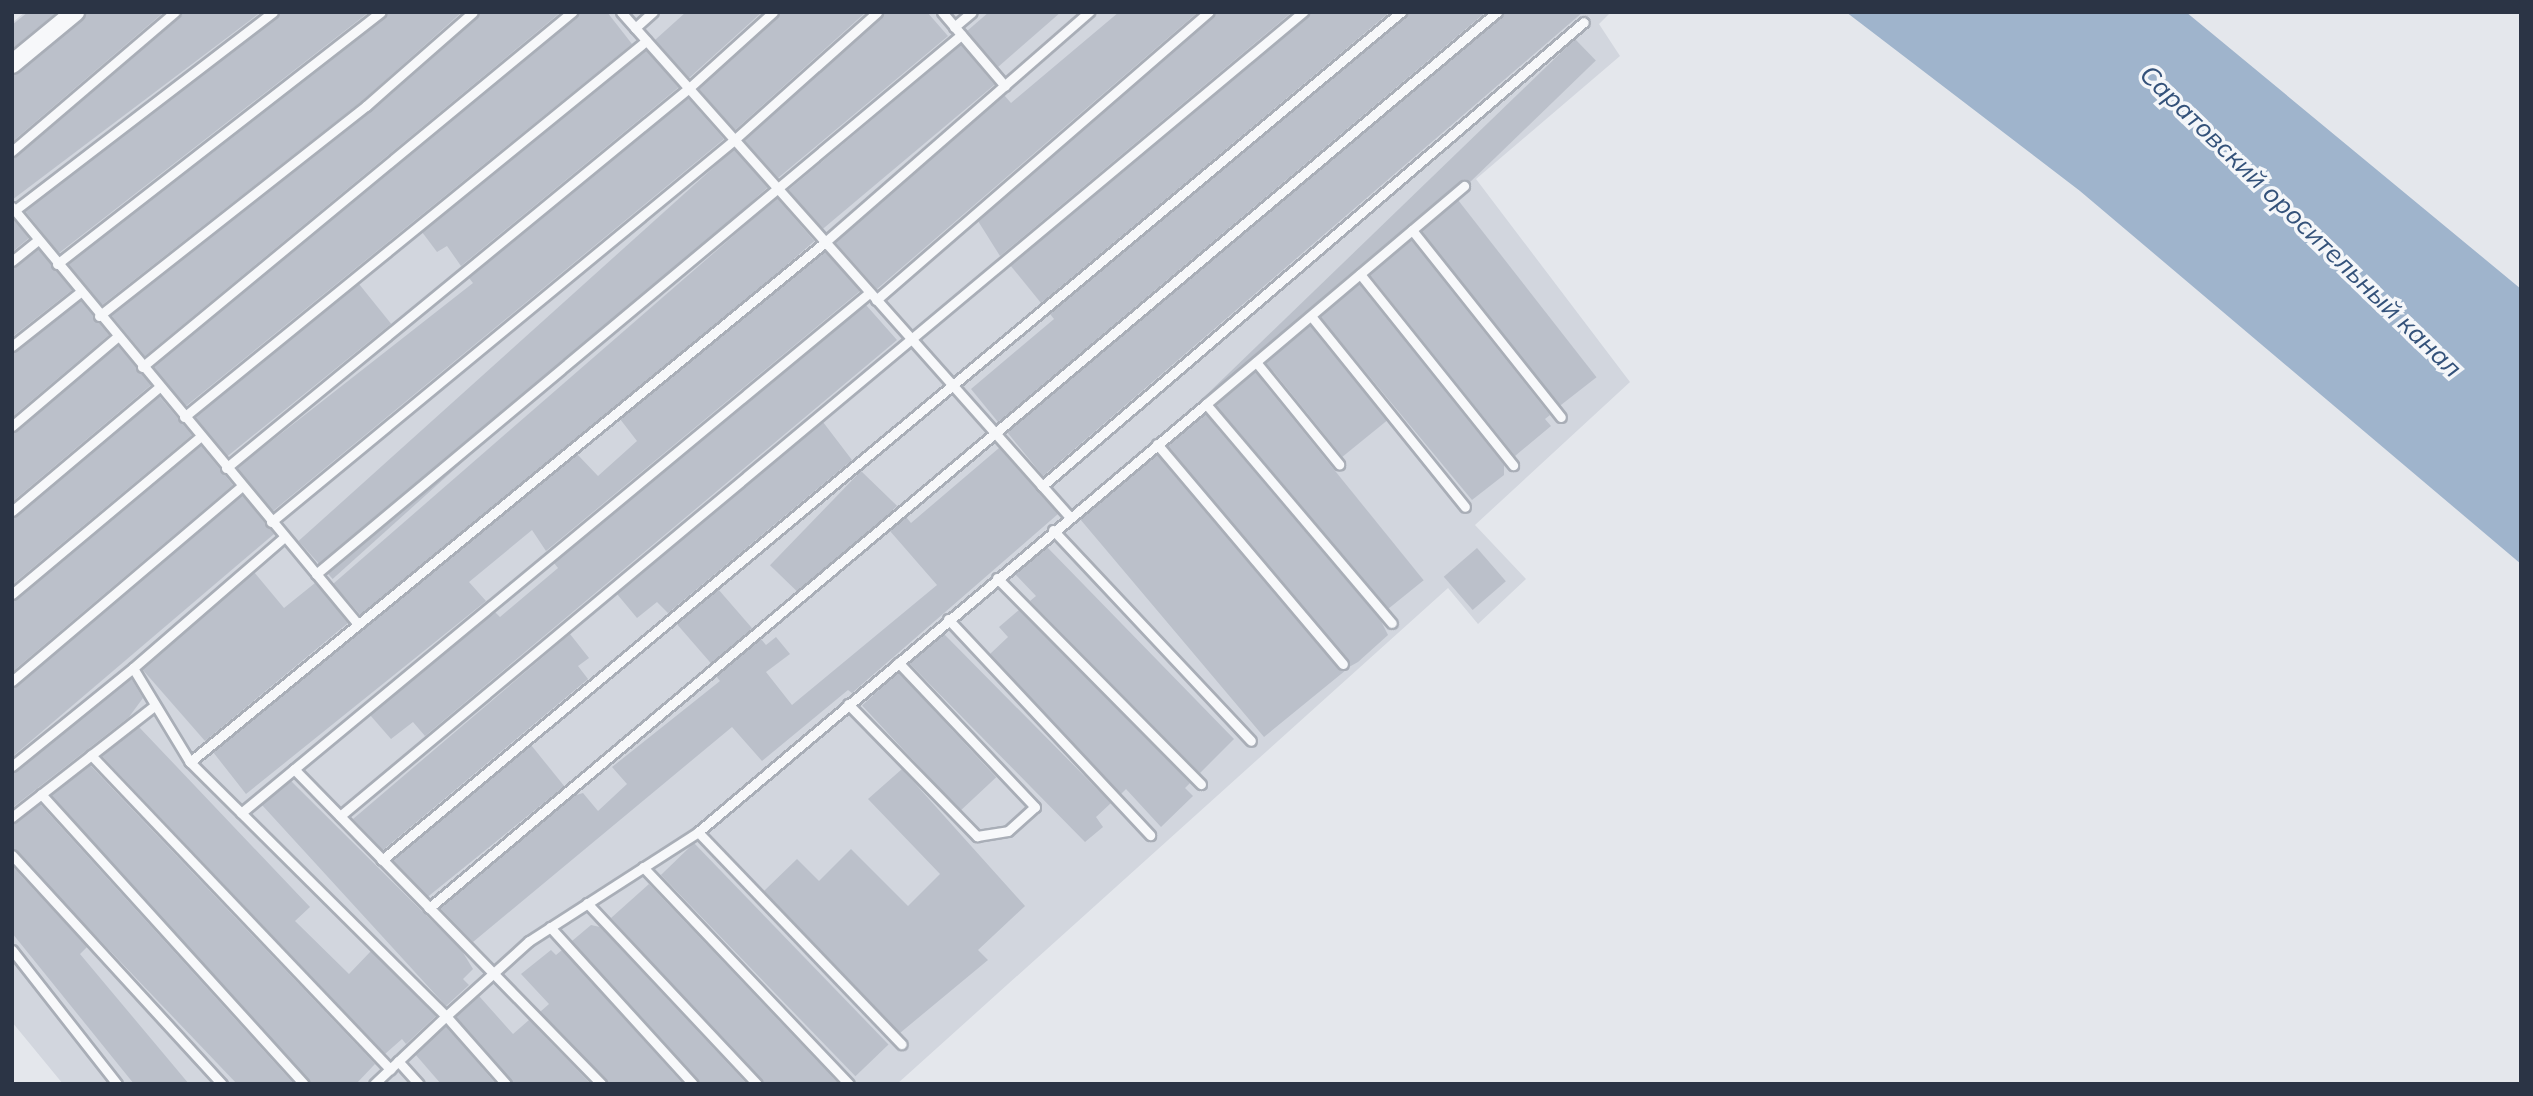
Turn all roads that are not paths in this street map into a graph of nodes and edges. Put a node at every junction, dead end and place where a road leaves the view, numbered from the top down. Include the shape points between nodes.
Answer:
1 (75, 12) edge
2 (175, 12) edge
3 (273, 12) edge
4 (381, 12) edge
5 (473, 12) edge
6 (572, 12) edge
7 (621, 12) edge
8 (653, 12) edge
9 (773, 12) edge
10 (877, 12) edge
11 (942, 12) edge
12 (972, 12) edge
13 (1089, 12) edge
14 (1209, 12) edge
15 (1303, 12) edge
16 (1401, 12) edge
17 (1497, 12) edge
18 (1584, 22) dead end
19 (635, 28) junction
20 (958, 31) junction
21 (646, 41) junction
22 (12, 64) edge
23 (1005, 86) junction
24 (690, 88) junction
25 (734, 141) junction
26 (12, 151) edge
27 (1464, 186) dead end
28 (779, 192) junction
29 (13, 209) edge
30 (1412, 230) junction
31 (38, 240) junction
32 (824, 243) junction
33 (12, 261) edge
34 (57, 264) junction
35 (1360, 274) junction
36 (79, 293) junction
37 (872, 296) junction
38 (99, 316) junction
39 (1311, 316) junction
40 (117, 337) junction
41 (914, 342) junction
42 (12, 346) edge
43 (1256, 362) junction
44 (142, 367) junction
45 (159, 387) junction
46 (955, 388) junction
47 (1206, 404) junction
48 (184, 417) junction
49 (1561, 417) dead end
50 (12, 426) edge
51 (998, 435) junction
52 (200, 437) junction
53 (1157, 444) junction
54 (1339, 464) dead end
55 (1513, 466) dead end
56 (226, 468) junction
57 (1042, 486) junction
58 (241, 487) junction
59 (1465, 507) dead end
60 (12, 512) edge
61 (1069, 516) junction
62 (271, 522) junction
63 (1053, 530) junction
64 (284, 537) junction
65 (316, 574) junction
66 (997, 578) junction
67 (12, 594) edge
68 (948, 620) junction
69 (357, 623) junction
70 (1392, 623) dead end
71 (898, 662) junction
72 (1343, 664) dead end
73 (133, 668) junction
74 (12, 681) edge
75 (848, 704) junction
76 (154, 706) junction
77 (1251, 741) dead end
78 (91, 755) junction
79 (190, 762) junction
80 (12, 766) edge
81 (294, 769) junction
82 (1200, 784) dead end
83 (41, 794) junction
84 (241, 813) junction
85 (340, 816) junction
86 (12, 817) edge
87 (698, 832) junction
88 (1150, 835) dead end
89 (12, 855) edge
90 (382, 860) junction
91 (643, 867) junction
92 (587, 903) junction
93 (429, 908) junction
94 (550, 927) junction
95 (12, 950) edge
96 (493, 974) junction
97 (446, 1016) junction
98 (901, 1044) dead end
99 (398, 1061) junction
100 (390, 1069) junction
101 (117, 1084) edge
102 (222, 1084) edge
103 (304, 1084) edge
104 (374, 1084) edge
105 (419, 1084) edge
106 (506, 1084) edge
107 (601, 1084) edge
108 (693, 1084) edge
109 (757, 1084) edge
110 (849, 1084) edge

1 - 22 street
2 - 26 lane
3 - 29 lane
4 - 34 lane
5 - 38 lane via 366,106
6 - 44 lane
7 - 19 lane
8 - 19 lane
9 - 24 lane
10 - 25 lane
11 - 20 lane
12 - 20 lane
13 - 23 lane
14 - 37 lane
15 - 41 lane
16 - 46 lane
17 - 51 lane
18 - 57 lane
19 - 21 lane
20 - 23 lane
20 - 28 lane
21 - 24 lane
21 - 48 lane
23 - 32 lane
24 - 25 lane
24 - 56 lane
25 - 28 lane
25 - 62 lane
27 - 30 lane
28 - 32 lane
28 - 65 lane
29 - 31 lane
30 - 35 lane
30 - 49 lane
31 - 33 lane
31 - 34 lane
32 - 37 lane
32 - 69 lane
34 - 36 lane
35 - 39 lane
35 - 55 lane
36 - 38 lane
36 - 42 lane
37 - 41 lane
37 - 81 lane
38 - 40 lane
39 - 43 lane
39 - 59 lane
40 - 44 lane
40 - 50 lane
41 - 46 lane
41 - 85 lane
43 - 47 lane
43 - 54 lane
44 - 45 lane
45 - 48 lane
45 - 60 lane
46 - 51 lane
46 - 90 lane
47 - 53 lane
47 - 70 lane
48 - 52 lane
51 - 57 lane
51 - 93 lane
52 - 56 lane
52 - 67 lane
53 - 61 lane
53 - 72 lane
56 - 58 lane
57 - 61 lane
58 - 62 lane
58 - 74 lane
61 - 63 lane
62 - 64 lane
63 - 66 lane
63 - 77 lane
64 - 65 lane
64 - 73 lane
65 - 69 lane
66 - 68 lane
66 - 82 lane
68 - 71 lane
68 - 88 lane
69 - 79 lane
71 - 75 lane
71 - 75 lane via 1035,807 1009,831 977,836
73 - 76 lane
73 - 80 lane
75 - 87 lane
76 - 78 lane
76 - 79 lane
78 - 83 lane
78 - 100 lane
79 - 84 lane
81 - 84 lane
81 - 85 lane
83 - 86 lane
83 - 103 lane
84 - 97 lane
85 - 90 lane
87 - 91 lane
87 - 98 lane
89 - 102 lane
90 - 93 lane
91 - 92 lane
91 - 110 lane
92 - 94 lane
92 - 109 lane
93 - 96 lane
94 - 96 lane
94 - 108 lane
95 - 101 lane
96 - 97 lane
96 - 107 lane
97 - 99 lane
97 - 106 lane
99 - 100 lane
99 - 105 lane
100 - 104 lane

